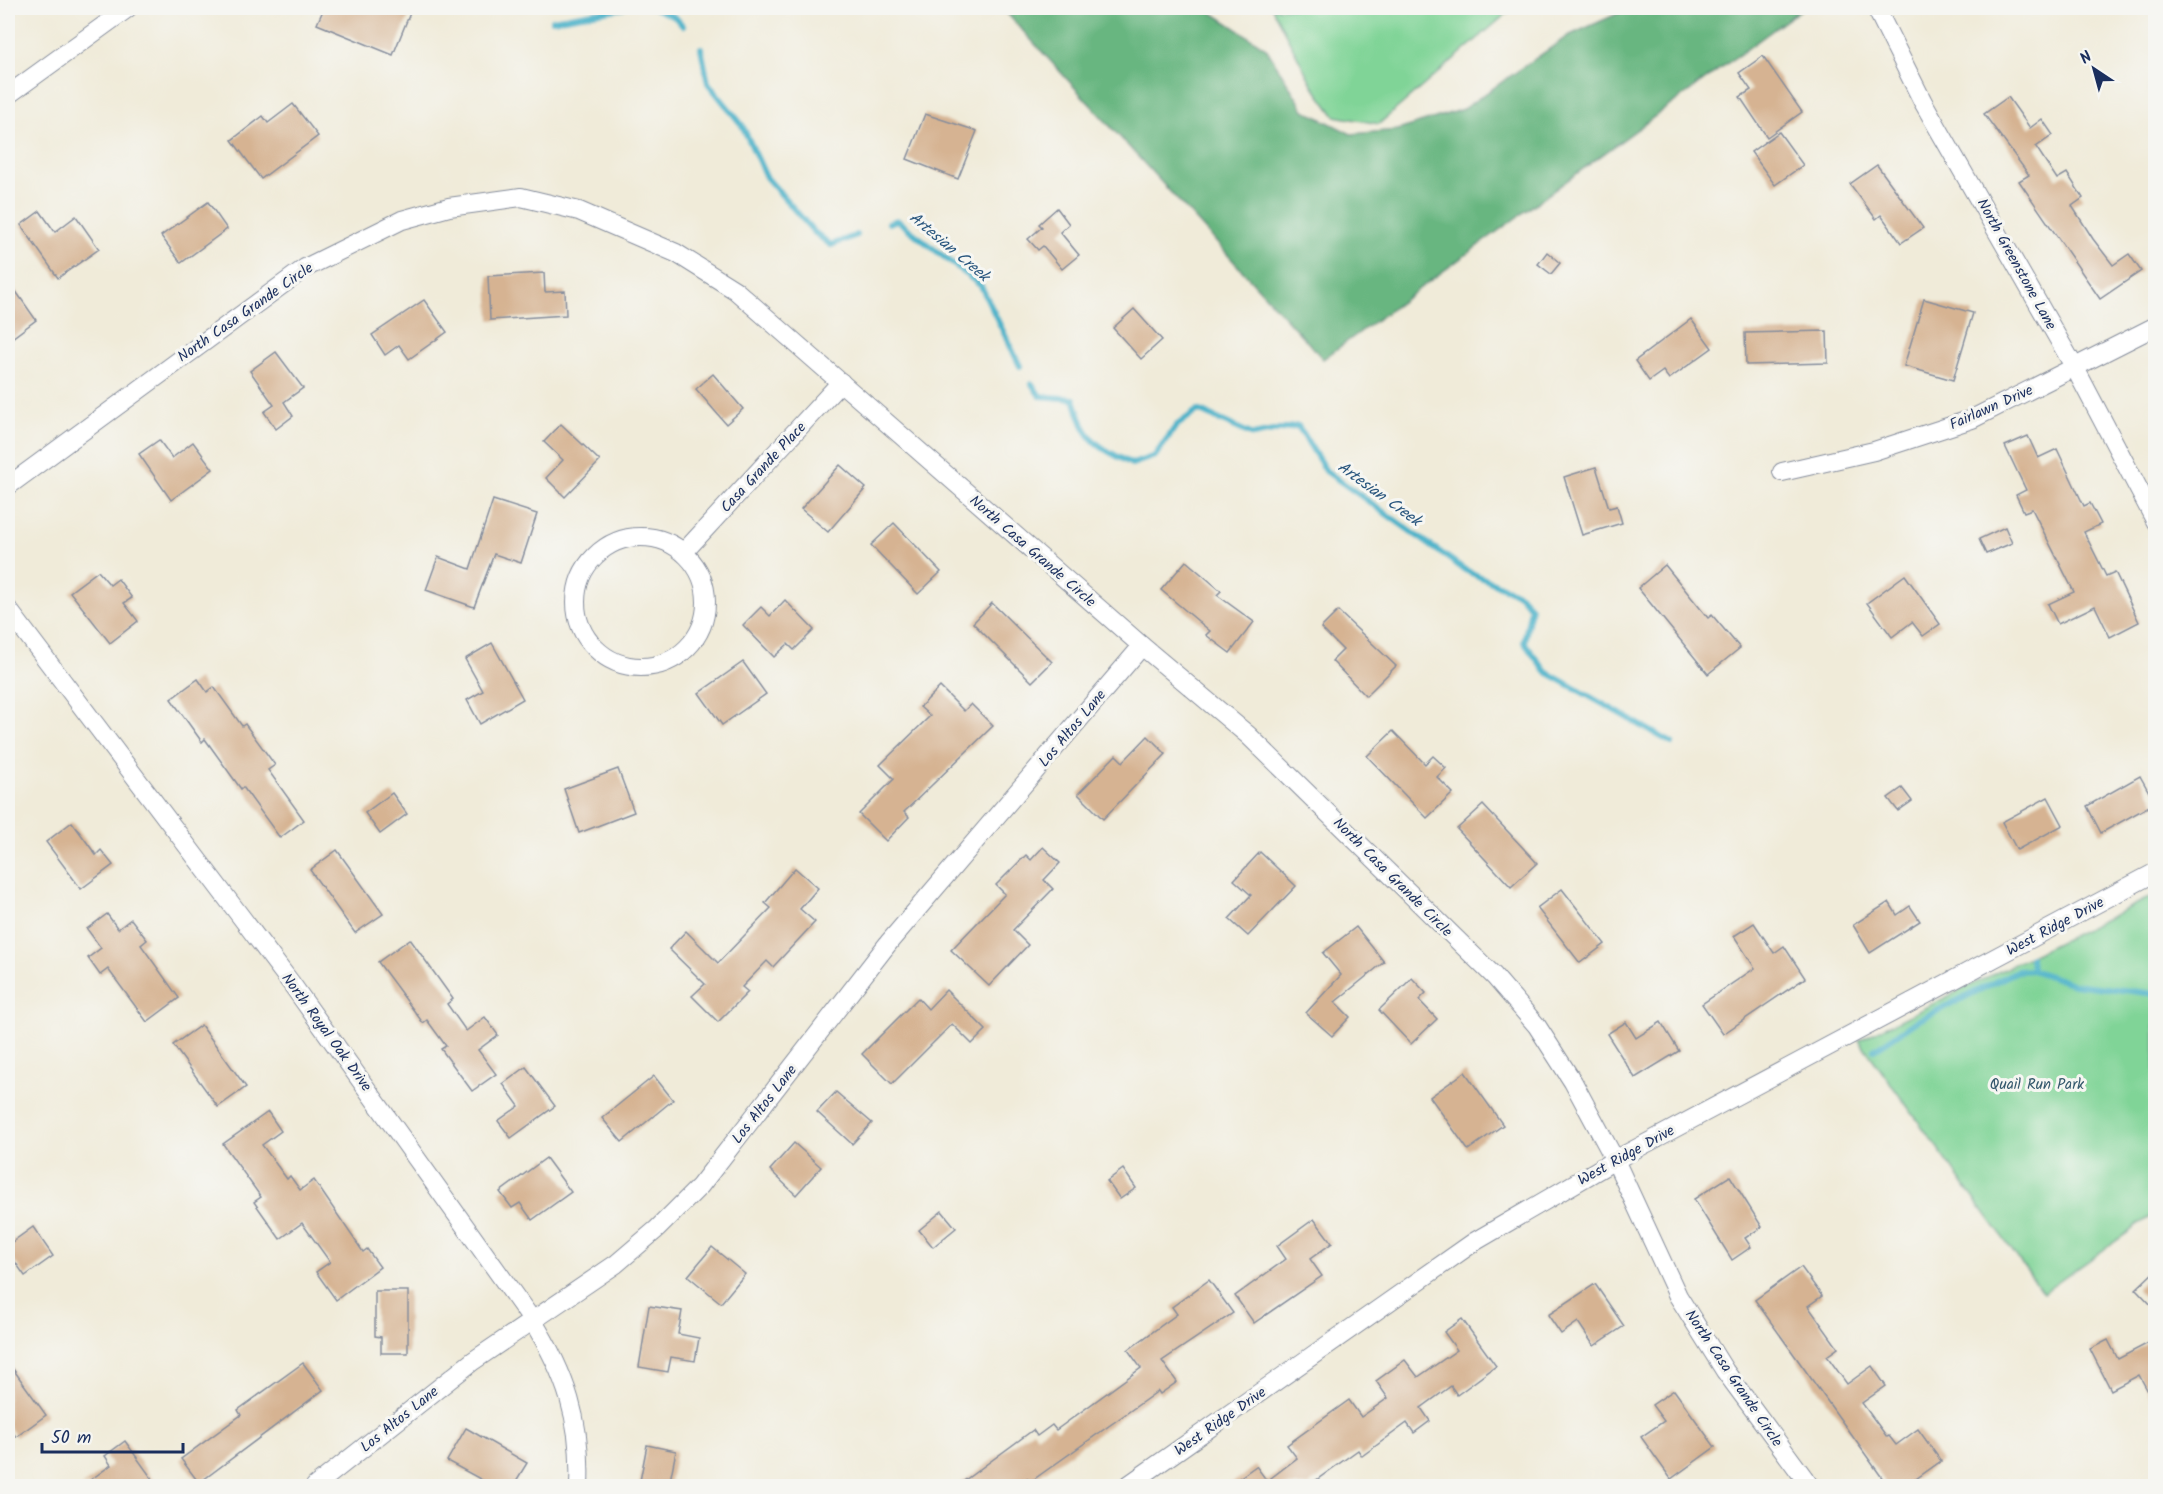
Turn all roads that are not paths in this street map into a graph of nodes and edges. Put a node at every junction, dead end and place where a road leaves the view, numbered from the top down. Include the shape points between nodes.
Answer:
1 (128, 8) edge
2 (1876, 8) edge
3 (8, 95) edge
4 (2156, 326) edge
5 (2075, 368) junction
6 (841, 382) junction
7 (1782, 472) dead end
8 (8, 486) edge
9 (2156, 522) edge
10 (684, 552) junction
11 (8, 609) edge
12 (1142, 646) junction
13 (2156, 872) edge
14 (1615, 1160) junction
15 (532, 1320) junction
16 (315, 1486) edge
17 (579, 1486) edge
18 (1127, 1486) edge
19 (1810, 1486) edge

1 - 3 street
2 - 5 street, North Greenstone Lane via 1923,102
4 - 5 street, Fairlawn Drive
5 - 7 street, Fairlawn Drive via 1972,419 1874,451
5 - 9 street, North Greenstone Lane
6 - 8 street, North Casa Grande Circle via 735,290 676,253 579,211 521,197 484,200 402,220 305,268
6 - 10 street, Casa Grande Place
6 - 12 street, North Casa Grande Circle
10 - 10 street via 699,569 706,591 706,614 699,635 684,652 665,664 642,668 620,664 600,654 586,638 578,619 576,598 580,578 591,560 616,542 647,536 667,541
11 - 15 street, North Royal Oak Drive via 291,983
12 - 14 street, North Casa Grande Circle via 1248,735 1494,976 1537,1026
12 - 15 street, Los Altos Lane via 890,941 700,1186 616,1264
13 - 14 street, West Ridge Drive
14 - 18 street, West Ridge Drive via 1474,1242
14 - 19 street, North Casa Grande Circle via 1678,1296 1725,1371
15 - 16 street, Los Altos Lane via 473,1361
15 - 17 street, North Royal Oak Drive via 562,1372 576,1421

